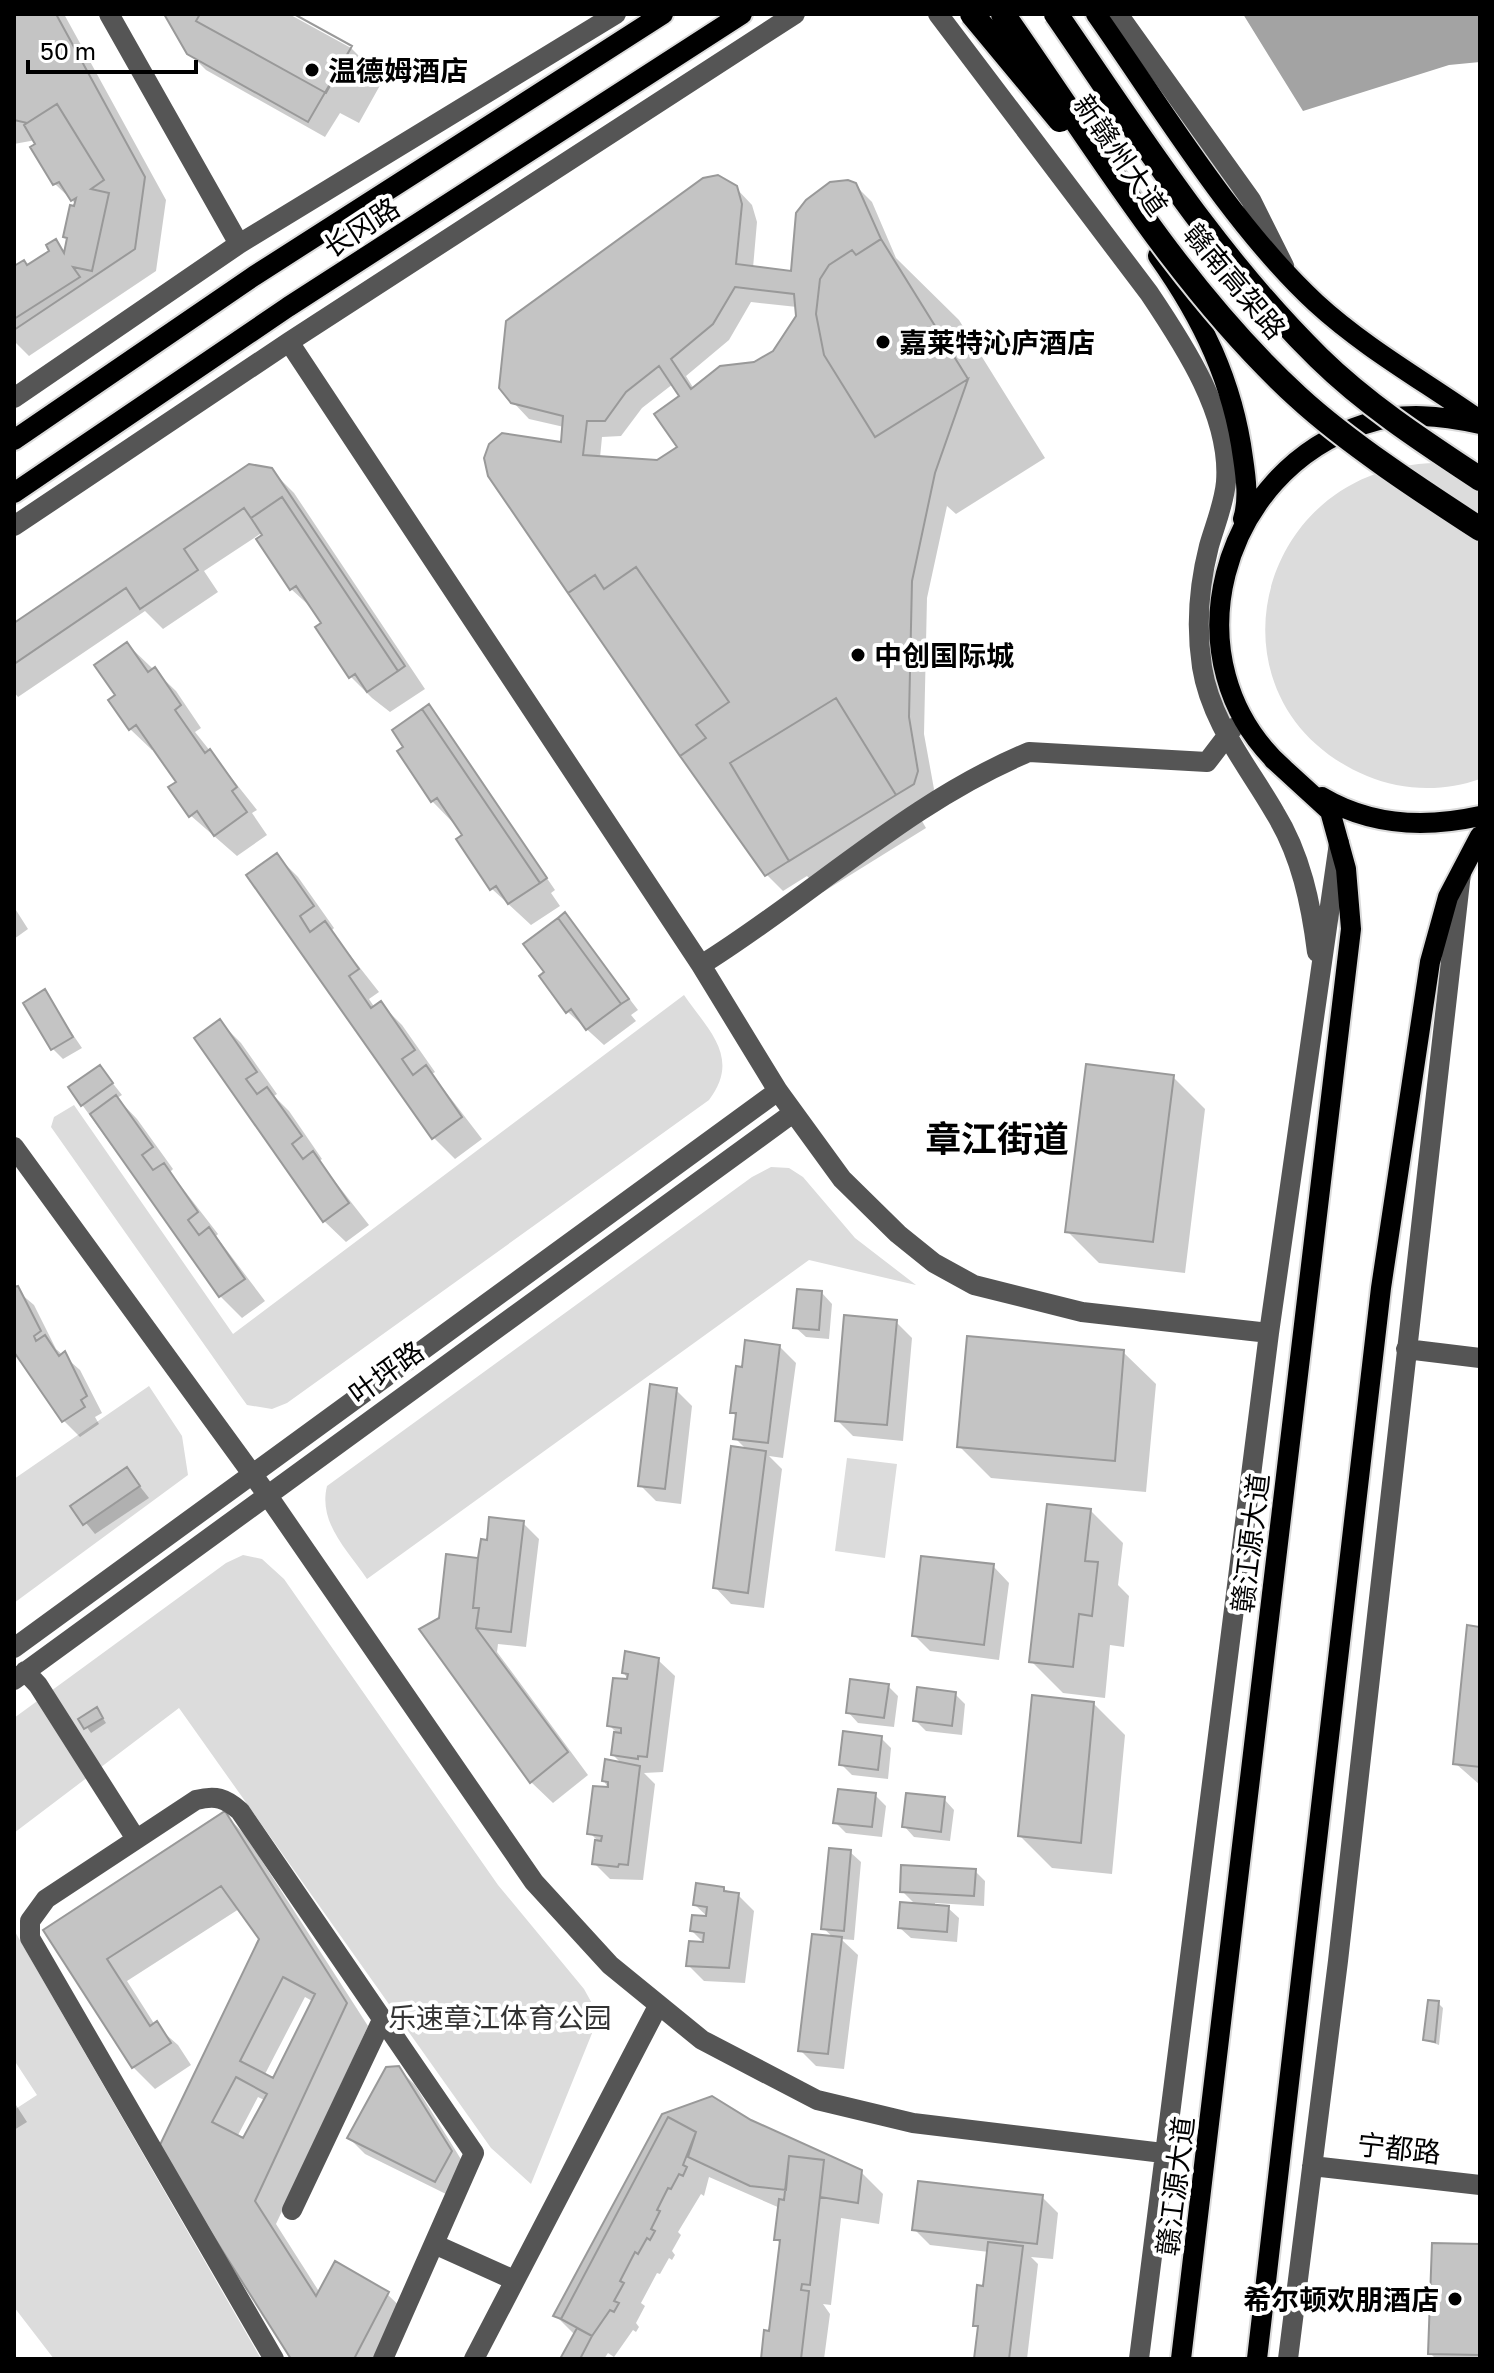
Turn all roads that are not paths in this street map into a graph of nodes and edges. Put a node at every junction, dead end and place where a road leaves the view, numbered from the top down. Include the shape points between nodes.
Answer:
1 (109, 14) edge
2 (616, 14) edge
3 (663, 14) edge
4 (742, 14) edge
5 (795, 14) edge
6 (938, 14) edge
7 (972, 14) edge
8 (988, 14) edge
9 (1003, 14) edge
10 (1056, 14) edge
11 (1096, 14) edge
12 (1118, 14) edge
13 (239, 244) junction
14 (1177, 261) junction
15 (1287, 273) junction
16 (289, 342) junction
17 (14, 398) edge
18 (1480, 422) edge
19 (14, 440) edge
20 (1480, 479) edge
21 (14, 493) edge
22 (14, 526) edge
23 (1480, 529) edge
24 (1228, 560) junction
25 (1242, 715) junction
26 (1227, 735) junction
27 (1273, 759) junction
28 (1480, 816) edge
29 (1480, 836) edge
30 (1339, 839) junction
31 (1462, 866) junction
32 (701, 965) junction
33 (1320, 977) junction
34 (778, 1091) junction
35 (793, 1113) junction
36 (14, 1147) edge
37 (1269, 1333) junction
38 (1406, 1349) junction
39 (1480, 1358) edge
40 (250, 1474) junction
41 (266, 1493) junction
42 (14, 1648) edge
43 (20, 1676) edge
44 (136, 1839) junction
45 (658, 2006) junction
46 (382, 2020) junction
47 (1163, 2153) junction
48 (1312, 2166) junction
49 (1480, 2185) edge
50 (292, 2210) dead end
51 (434, 2244) junction
52 (514, 2280) junction
53 (274, 2359) edge
54 (383, 2359) edge
55 (474, 2359) edge
56 (1139, 2359) edge
57 (1181, 2359) edge
58 (1257, 2359) edge
59 (1288, 2359) edge

1 - 13 street
2 - 13 street
3 - 19 main road, 长冈路 via 254,276
4 - 21 main road, 长冈路 via 288,307
5 - 16 street
6 - 26 street via 1149,293 1174,330 1211,406 1223,444 1226,480 1205,569 1200,634 1211,702
7 - 14 highway, bridge
8 - 24 main road, 新赣州大道 via 1207,334 1232,400 1245,471 1247,507
9 - 14 highway, 赣南高架路, bridge
10 - 20 highway, 赣南高架路, bridge via 1192,212 1250,286 1320,360 1375,407
11 - 15 main road via 1238,214
12 - 15 street via 1251,200
13 - 17 street
14 - 23 highway, 赣南高架路, bridge via 1300,399
15 - 18 main road via 1375,351
16 - 22 street
16 - 32 street
18 - 24 main road via 1407,416 1367,423 1329,438 1295,460 1266,489
24 - 25 main road via 1220,599 1220,639 1227,678
25 - 26 street
25 - 27 main road
26 - 32 street via 1207,762 1029,752 1007,761 939,798
26 - 33 street via 1292,846 1306,889
27 - 28 main road via 1302,785 1372,818 1410,824
27 - 30 main road, 赣江源大道 via 1330,811
29 - 31 main road
30 - 33 street
30 - 57 main road, 赣江源大道 via 1350,899 1349,959
31 - 38 street
31 - 58 main road via 1430,962 1381,1288
32 - 34 street
33 - 37 street
34 - 35 street
34 - 40 street, 叶坪路
35 - 37 street via 842,1179 898,1234 934,1263 974,1285 1082,1312
35 - 41 street, 叶坪路
36 - 40 street
37 - 47 street
38 - 39 street
38 - 48 street
40 - 41 street
40 - 42 street, 叶坪路
41 - 43 street, 叶坪路
41 - 45 street via 534,1882 610,1965
43 - 44 street via 38,1685
44 - 46 street via 196,1800 225,1799 240,1811
44 - 53 street via 36,1908 30,1938
45 - 47 street via 702,2040 817,2100 913,2123
45 - 52 street
46 - 50 street
46 - 51 street via 474,2153
47 - 56 street
48 - 49 street, 宁都路
48 - 59 street
51 - 52 street
51 - 54 street
52 - 55 street

